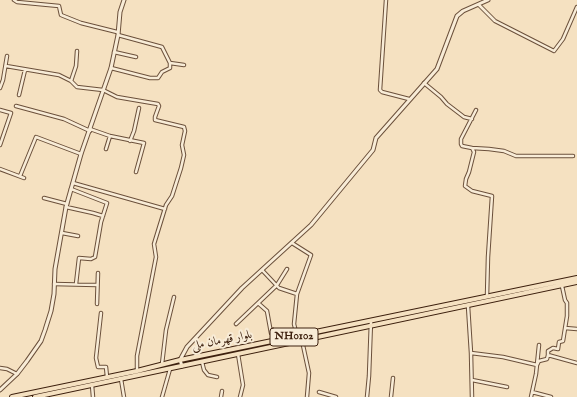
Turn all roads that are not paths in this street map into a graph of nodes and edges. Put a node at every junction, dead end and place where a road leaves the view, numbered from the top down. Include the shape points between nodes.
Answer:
1 (14, 0) edge
2 (124, 0) edge
3 (386, 0) edge
4 (486, 0) edge
5 (479, 5) junction
6 (577, 7) edge
7 (118, 33) junction
8 (77, 51) dead end
9 (114, 52) junction
10 (7, 56) dead end
11 (136, 57) dead end
12 (170, 63) junction
13 (184, 65) dead end
14 (6, 66) junction
15 (110, 68) junction
16 (25, 70) junction
17 (1, 79) edge
18 (71, 81) junction
19 (424, 83) junction
20 (0, 88) edge
21 (103, 90) junction
22 (19, 95) dead end
23 (409, 99) junction
24 (16, 106) dead end
25 (139, 108) dead end
26 (0, 110) edge
27 (476, 110) dead end
28 (472, 119) junction
29 (90, 130) junction
30 (110, 136) junction
31 (130, 141) junction
32 (0, 144) edge
33 (472, 148) junction
34 (106, 149) dead end
35 (81, 154) junction
36 (573, 156) dead end
37 (0, 169) edge
38 (136, 172) dead end
39 (20, 176) junction
40 (24, 178) dead end
41 (73, 182) junction
42 (71, 189) junction
43 (44, 198) dead end
44 (66, 205) junction
45 (165, 209) junction
46 (103, 216) junction
47 (62, 233) junction
48 (78, 236) dead end
49 (292, 243) junction
50 (262, 270) junction
51 (287, 270) dead end
52 (98, 273) dead end
53 (577, 278) edge
54 (577, 282) edge
55 (54, 284) junction
56 (76, 284) junction
57 (97, 285) junction
58 (277, 285) junction
59 (562, 286) junction
60 (297, 294) junction
61 (174, 297) dead end
62 (487, 297) junction
63 (258, 303) junction
64 (97, 304) dead end
65 (468, 306) junction
66 (101, 313) dead end
67 (371, 323) junction
68 (236, 324) dead end
69 (566, 328) junction
70 (577, 329) edge
71 (271, 333) dead end
72 (300, 337) junction
73 (539, 345) dead end
74 (471, 353) junction
75 (237, 354) junction
76 (548, 355) junction
77 (180, 360) junction
78 (202, 362) junction
79 (577, 363) edge
80 (162, 364) junction
81 (536, 365) junction
82 (182, 366) junction
83 (0, 368) edge
84 (170, 369) junction
85 (17, 374) junction
86 (137, 374) junction
87 (107, 377) junction
88 (217, 377) dead end
89 (121, 378) junction
90 (393, 378) dead end
91 (472, 380) junction
92 (92, 385) junction
93 (507, 387) dead end
94 (0, 390) edge
95 (222, 391) dead end
96 (319, 392) dead end
97 (532, 392) junction
98 (12, 397) edge
99 (35, 397) edge
100 (93, 397) edge
101 (124, 397) edge
102 (162, 397) edge
103 (221, 397) edge
104 (240, 397) edge
105 (307, 397) edge
106 (336, 397) edge
107 (367, 397) edge
108 (391, 397) edge
109 (472, 397) edge
110 (531, 397) edge
111 (550, 397) edge

1 - 7 street via 59,6 60,15
2 - 7 street
3 - 23 street via 380,90
4 - 5 street
5 - 6 street via 494,21 554,51 563,39
5 - 19 street via 457,16 437,69
7 - 9 street
7 - 12 street via 162,47
8 - 18 street
9 - 11 street
9 - 15 street
10 - 14 street
12 - 13 street
12 - 15 street via 170,68 162,72 158,78
14 - 16 street
14 - 17 street
15 - 21 street
16 - 18 street via 59,75
16 - 22 street
17 - 20 street
18 - 21 street via 77,87
19 - 23 street
19 - 28 street via 464,117
21 - 29 street
21 - 45 street via 117,97 158,104 155,120 184,127 184,155 172,196
23 - 49 street via 376,138 372,150 311,225
24 - 29 street
25 - 31 street
26 - 32 street via 11,113
27 - 28 street
28 - 33 street via 461,144
29 - 30 street
29 - 35 street
30 - 31 street
30 - 34 street
31 - 38 street via 144,143
33 - 36 street via 504,151 516,156
33 - 62 street via 474,152 465,186 472,191 492,196
35 - 39 street via 36,137
35 - 41 street
37 - 39 street
39 - 40 street
41 - 42 street
41 - 45 street
42 - 44 street
42 - 46 street via 107,203
43 - 44 street
44 - 46 street
44 - 47 street
45 - 86 street via 154,244 156,257 137,356
46 - 56 street via 95,257 79,258
47 - 48 street
47 - 55 street
49 - 50 street
49 - 60 street via 311,255
50 - 58 street
50 - 77 street via 223,307 187,347
51 - 58 street
52 - 57 street
53 - 62 highway, بلوار قهرمان ملی / NH0102
54 - 59 highway, بلوار قهرمان ملی / NH0102
55 - 56 street
55 - 85 street via 51,311 41,341
56 - 57 street
57 - 64 street
58 - 60 street
58 - 63 street
59 - 65 highway, بلوار قهرمان ملی / NH0102
59 - 69 street via 567,302
60 - 72 street via 294,324
61 - 80 street via 166,330
62 - 67 highway, بلوار قهرمان ملی / NH0102
63 - 68 street
63 - 71 street via 267,311
65 - 67 highway, بلوار قهرمان ملی / NH0102
65 - 74 street
66 - 87 street via 96,358 98,367 106,367
67 - 72 highway, بلوار قهرمان ملی / NH0102
67 - 107 street
69 - 70 street
69 - 76 street via 558,349 553,348 548,351
72 - 75 highway, بلوار قهرمان ملی / NH0102
72 - 77 highway, بلوار قهرمان ملی / NH0102
72 - 105 street via 309,373
73 - 81 street
74 - 81 street
74 - 91 street
75 - 78 highway, بلوار قهرمان ملی / NH0102
75 - 104 street via 243,385
76 - 79 street
76 - 81 street
77 - 80 highway, بلوار قهرمان ملی / NH0102
77 - 82 street
78 - 82 highway, بلوار قهرمان ملی / NH0102
78 - 88 street via 208,375
80 - 86 highway, بلوار قهرمان ملی / NH0102
81 - 97 street
82 - 84 highway, بلوار قهرمان ملی / NH0102
83 - 85 street
84 - 86 highway, بلوار قهرمان ملی / NH0102
84 - 102 street
85 - 94 street
86 - 87 highway, بلوار قهرمان ملی / NH0102
86 - 89 highway, بلوار قهرمان ملی / NH0102
87 - 98 highway, بلوار قهرمان ملی / NH0102
89 - 92 highway, بلوار قهرمان ملی / NH0102
89 - 101 street
90 - 108 street
91 - 93 street
91 - 109 street
92 - 99 highway, بلوار قهرمان ملی / NH0102
92 - 100 street
95 - 103 street
96 - 106 street
97 - 110 street
97 - 111 street

